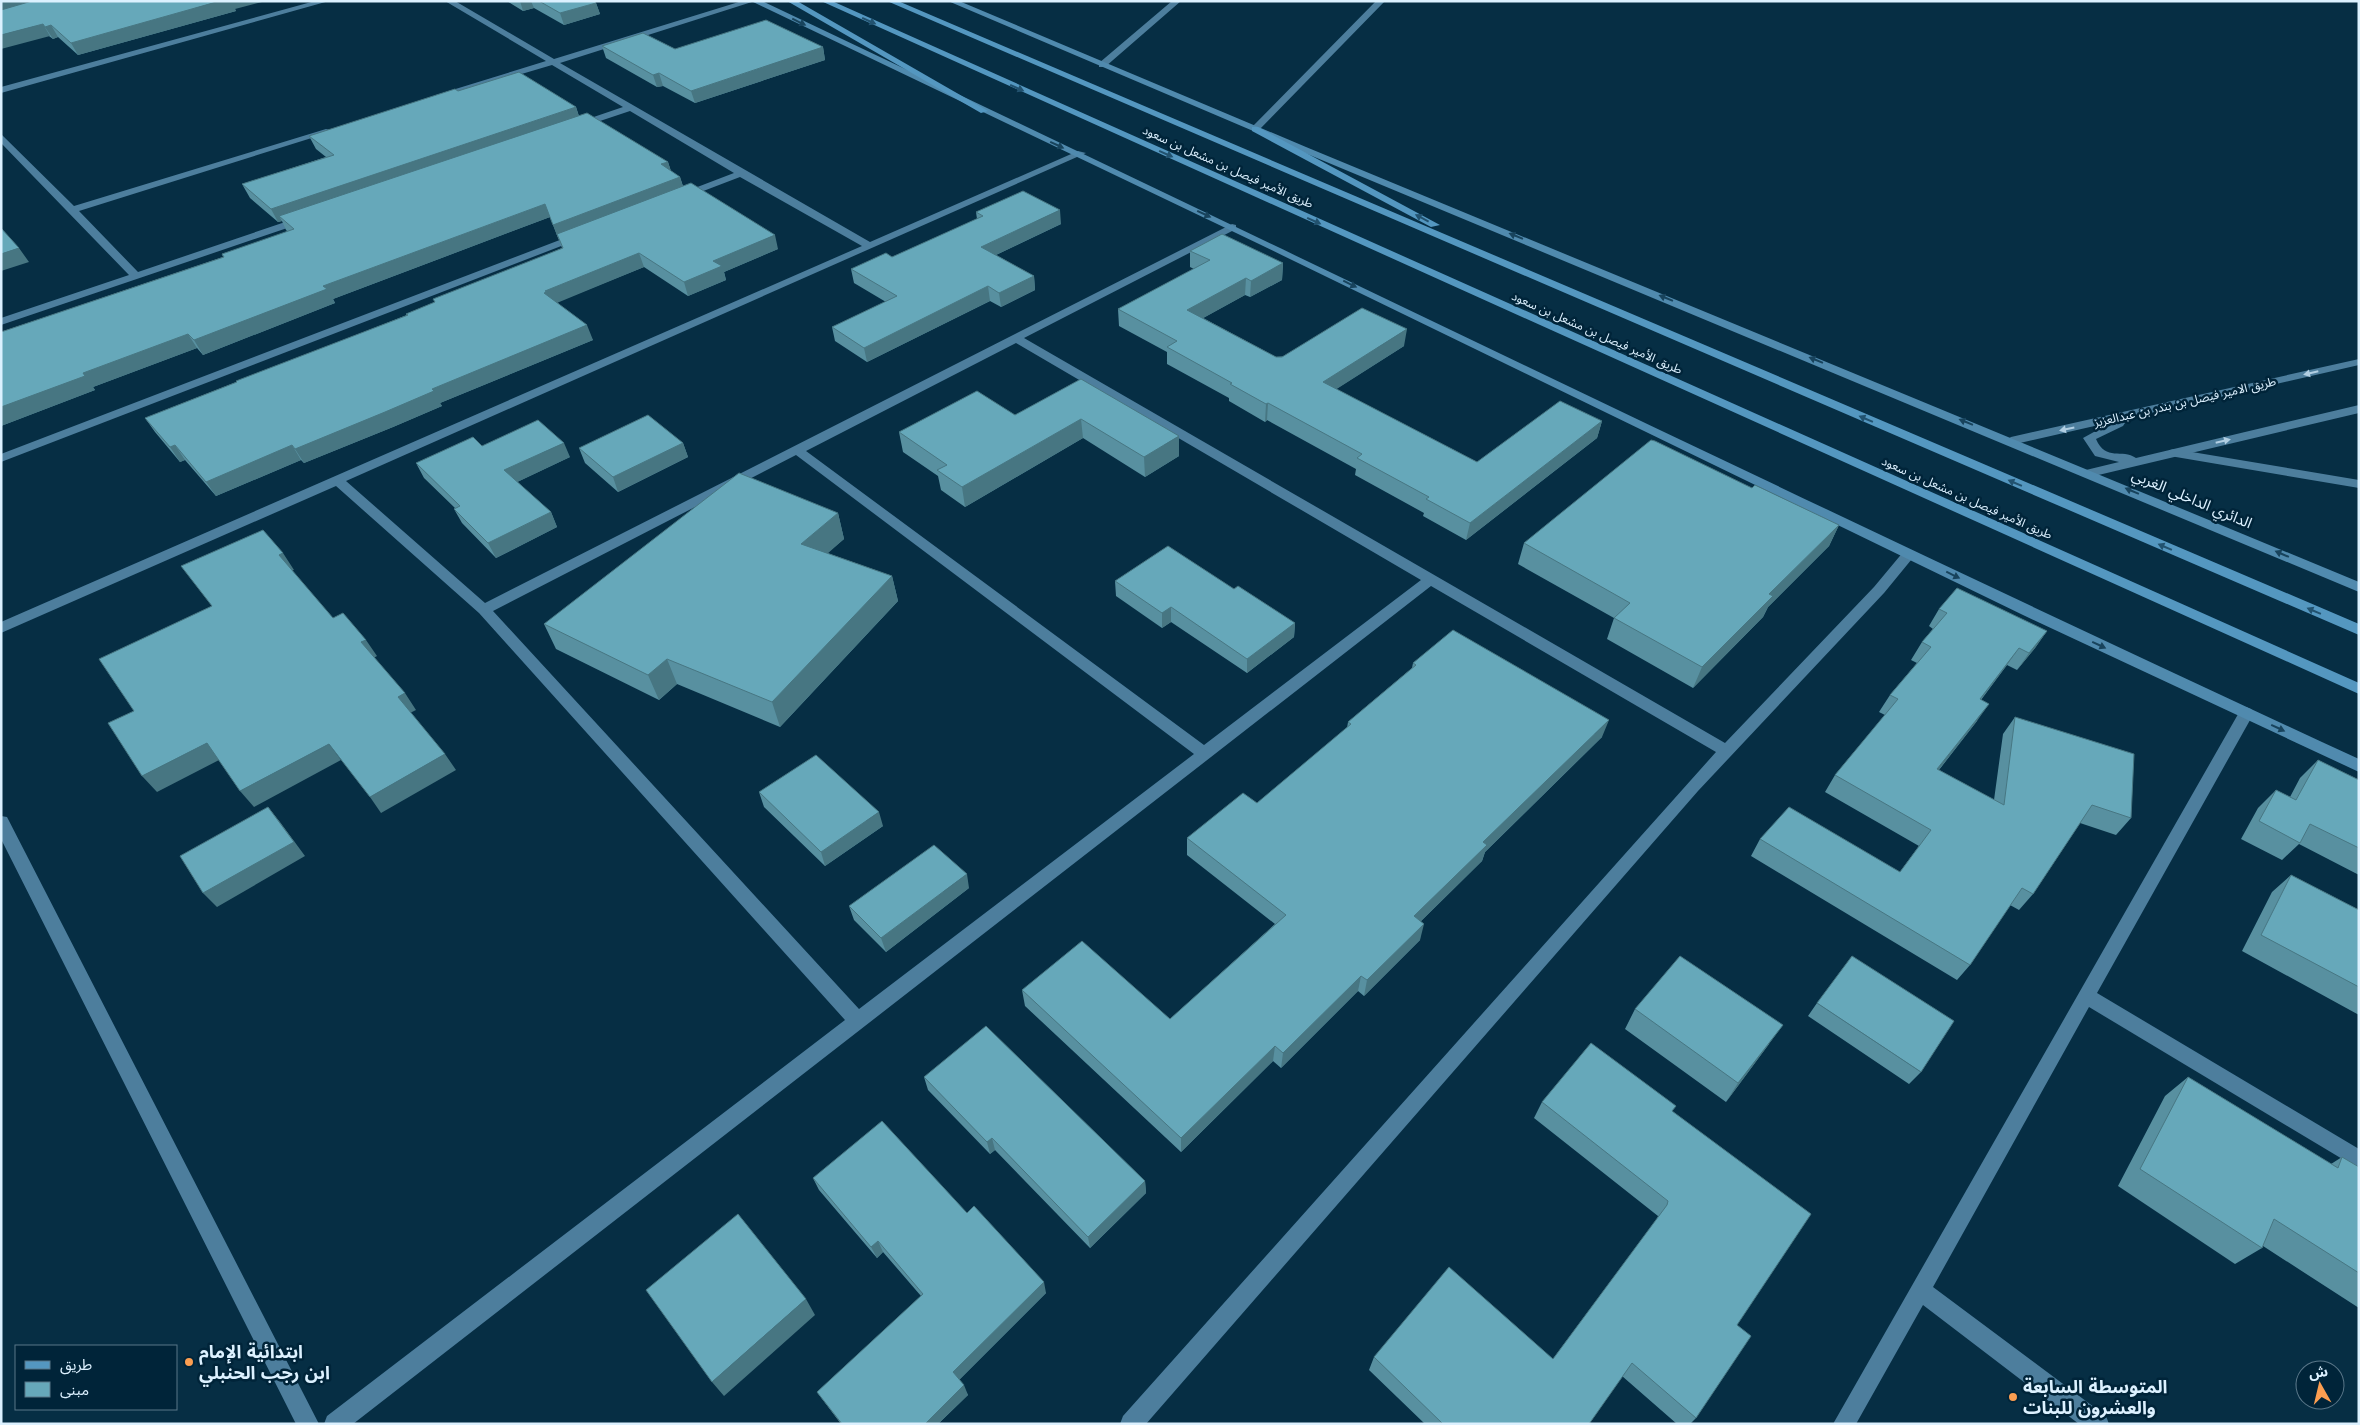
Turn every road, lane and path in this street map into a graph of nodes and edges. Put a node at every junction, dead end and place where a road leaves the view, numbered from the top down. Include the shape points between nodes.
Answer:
1 (325, 1) edge
2 (449, 1) edge
3 (752, 1) edge
4 (756, 1) edge
5 (791, 1) edge
6 (825, 1) edge
7 (891, 1) edge
8 (943, 1) edge
9 (952, 1) edge
10 (1177, 1) edge
11 (1381, 1) edge
12 (986, 16) junction
13 (552, 62) junction
14 (1102, 65) junction
15 (1, 90) edge
16 (429, 100) edge
17 (630, 108) junction
18 (984, 111) junction
19 (335, 129) edge
20 (1255, 129) junction
21 (564, 130) edge
22 (1, 137) edge
23 (1079, 154) junction
24 (741, 174) junction
25 (667, 202) edge
26 (72, 210) junction
27 (313, 216) edge
28 (1232, 227) junction
29 (593, 230) edge
30 (870, 246) junction
31 (1527, 274) junction
32 (136, 276) junction
33 (1, 322) edge
34 (1016, 338) junction
35 (2359, 362) edge
36 (2359, 409) edge
37 (2136, 414) junction
38 (2011, 441) junction
39 (797, 450) junction
40 (2174, 453) junction
41 (1, 458) edge
42 (2148, 459) junction
43 (2090, 473) junction
44 (337, 480) junction
45 (2359, 484) edge
46 (1909, 554) junction
47 (1431, 579) junction
48 (2359, 587) edge
49 (484, 610) junction
50 (1, 628) edge
51 (2359, 630) edge
52 (2359, 689) edge
53 (2246, 713) junction
54 (1726, 751) junction
55 (1205, 754) junction
56 (2359, 766) edge
57 (1, 822) edge
58 (2086, 996) junction
59 (858, 1021) junction
60 (2359, 1160) edge
61 (1920, 1290) junction
62 (308, 1424) edge
63 (335, 1424) edge
64 (1130, 1424) edge
65 (1844, 1424) edge
66 (2098, 1424) edge

1 - 15 street
2 - 13 street
3 - 13 street
4 -> 18 main road
5 - 18 main road
6 -> 52 main road, طريق الأمير فيصل بن مشعل بن سعود
7 - 31 main road, طريق الأمير فيصل بن مشعل بن سعود
8 - 12 main road
9 - 12 main road
10 - 14 street
11 - 20 street
12 - 14 main road, الدائري الداخلي الغربي
13 - 16 street
13 - 17 street
14 - 20 main road, الدائري الداخلي الغربي
17 - 21 street
17 - 24 street
18 -> 23 main road
19 - 26 street
31 -> 20 main road
38 -> 20 main road, الدائري الداخلي الغربي
22 - 26 street
23 -> 28 main road
23 - 30 street
24 - 25 street
24 - 30 street
26 - 32 street
27 - 32 street
28 - 34 street
28 -> 46 main road
29 - 41 street
30 - 44 street
51 -> 31 main road, طريق الأمير فيصل بن مشعل بن سعود
32 - 33 street
34 - 39 street
34 - 47 street
35 -> 37 street, طريق الامير فيصل بن بندر بن عبدالعزيز
40 -> 36 street
37 -> 38 street, طريق الامير فيصل بن بندر بن عبدالعزيز
37 - 42 street via 2089,438 2093,449 2101,455
38 - 43 main road, الدائري الداخلي الغربي
39 - 49 street
39 - 55 street
40 - 42 street
40 - 45 street
42 - 43 street
48 -> 43 main road, الدائري الداخلي الغربي
44 - 49 street
44 - 50 street
46 -> 53 main road
46 - 54 street via 1879,590
47 - 54 street
47 - 55 street
49 - 59 street
53 -> 56 main road
53 - 58 street
54 - 64 street
55 - 59 street
57 - 62 street
58 - 60 street
58 - 61 street
59 - 63 street
61 - 65 street
61 - 66 street

